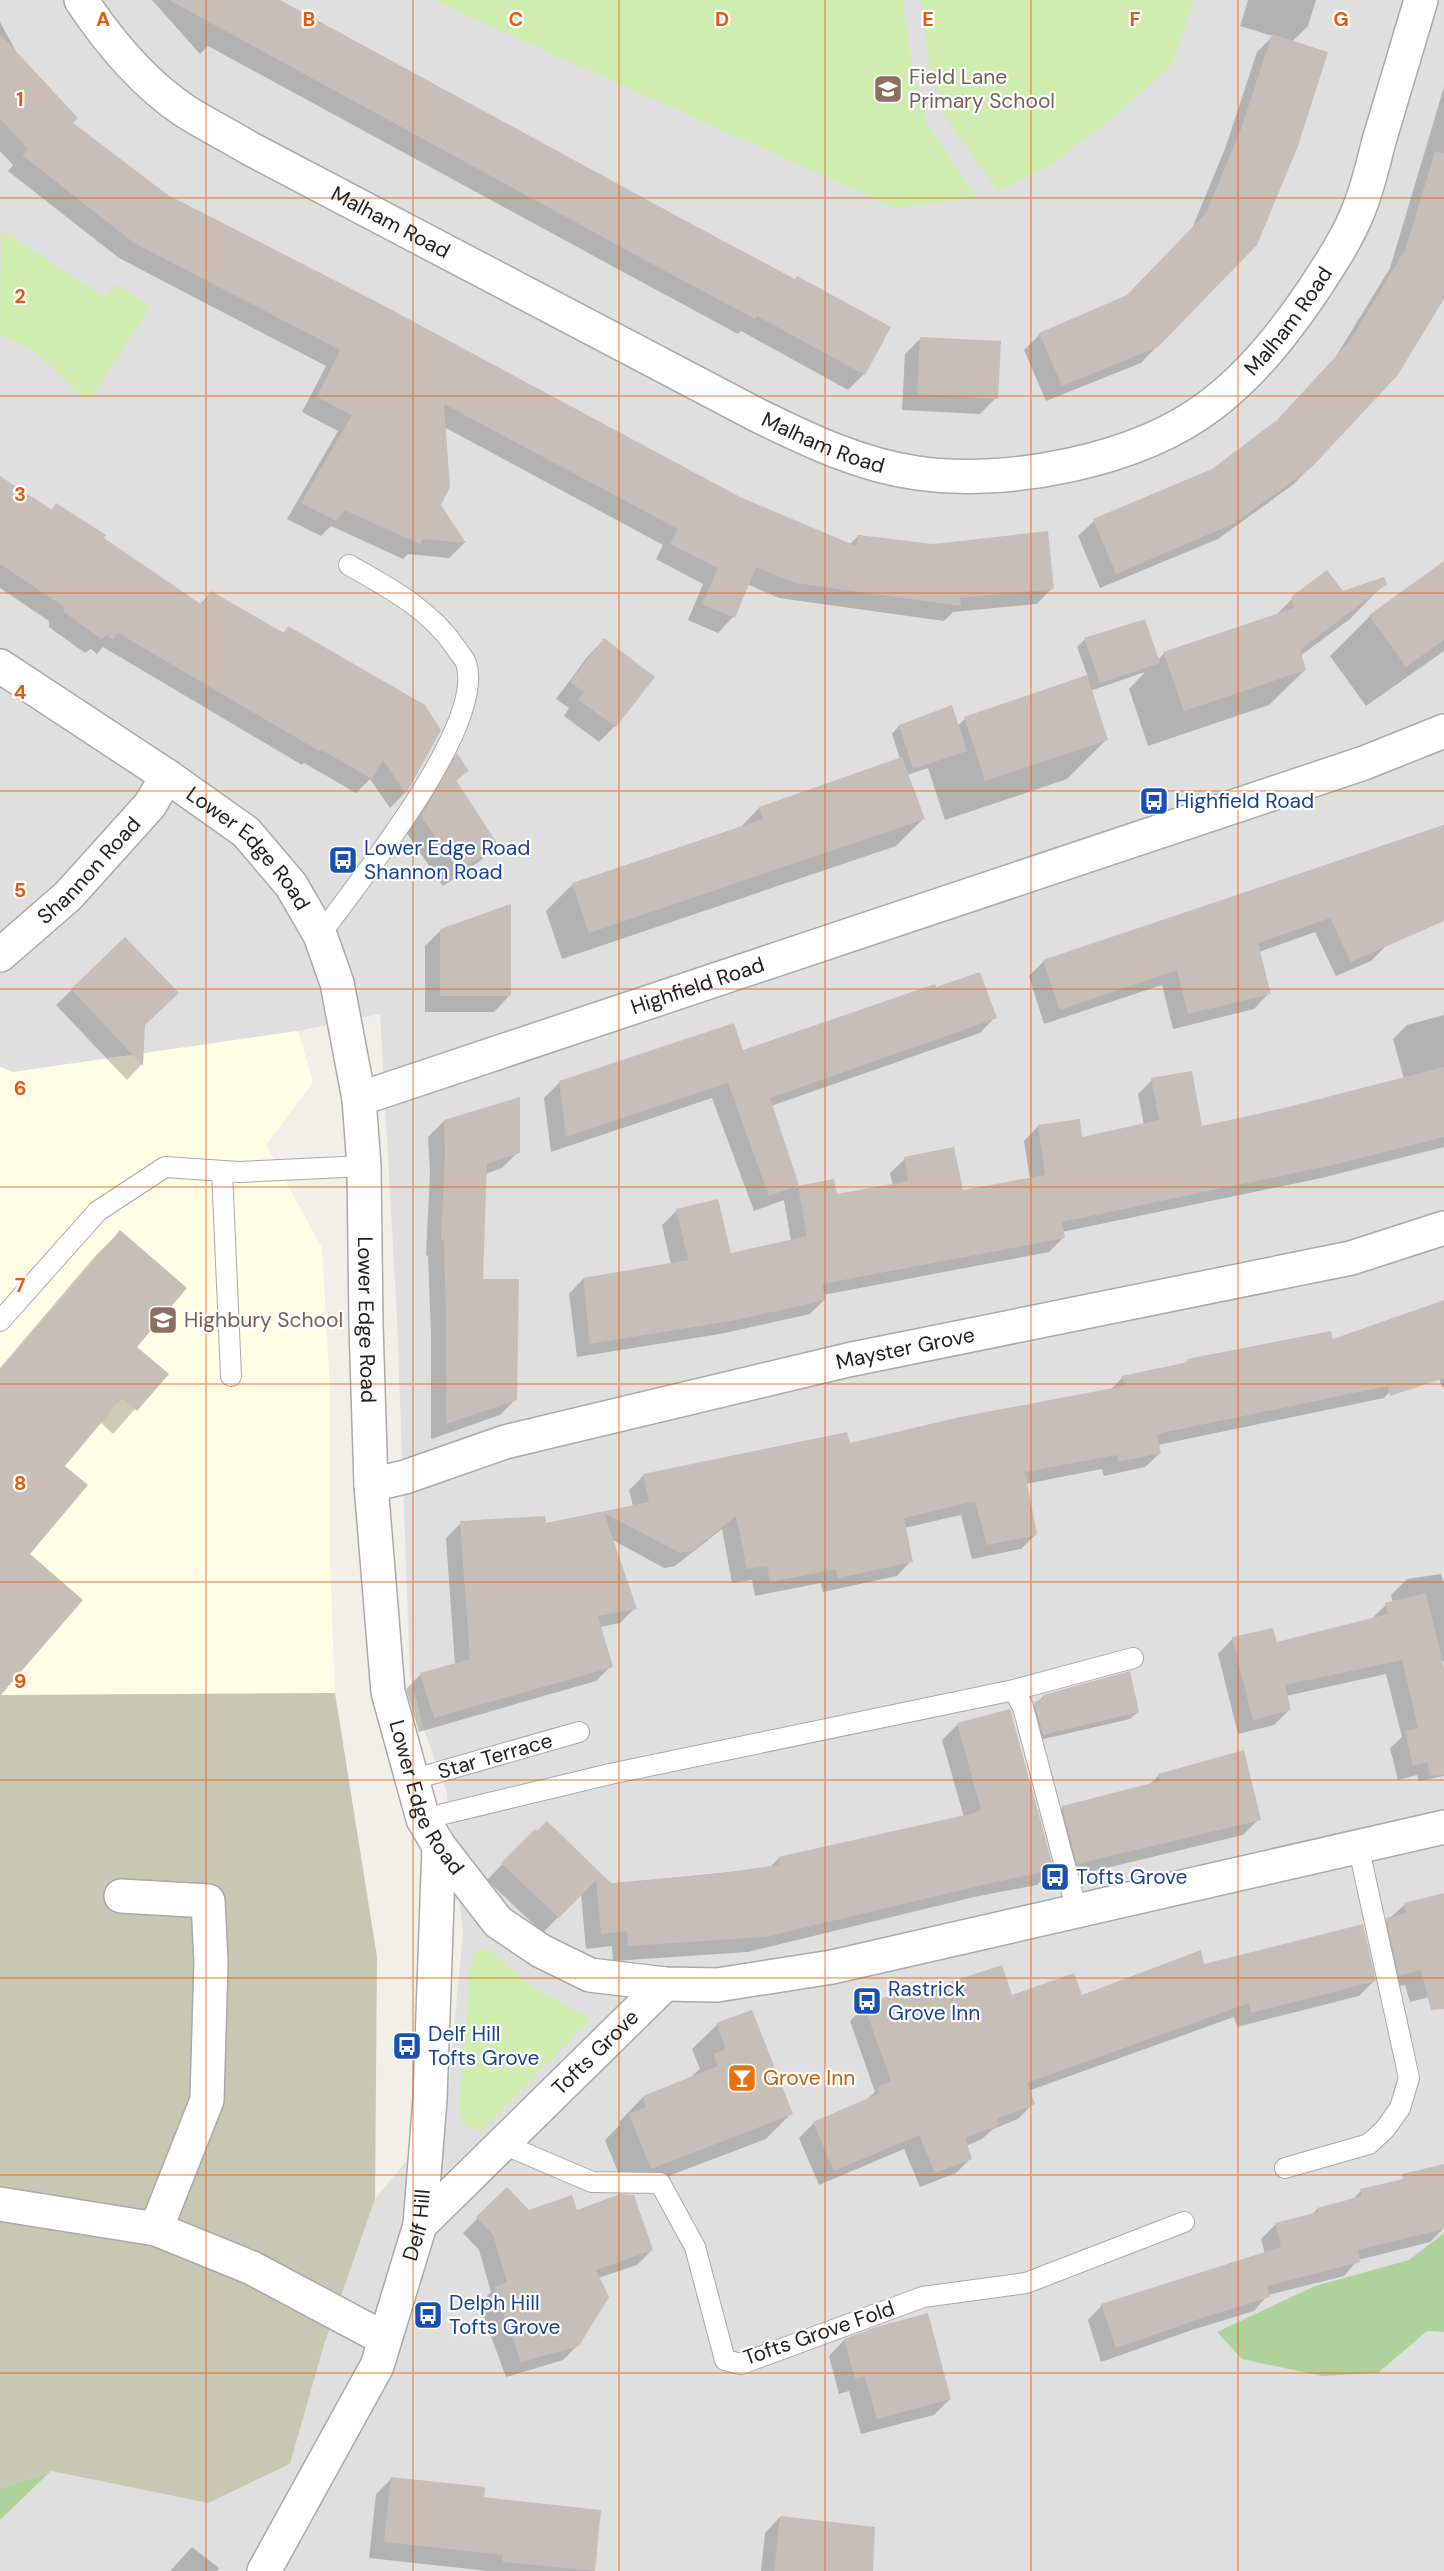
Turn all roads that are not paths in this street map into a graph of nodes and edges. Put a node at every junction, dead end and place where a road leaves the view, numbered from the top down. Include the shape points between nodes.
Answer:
1 (81, 0) edge
2 (1421, 0) edge
3 (349, 565) dead end
4 (0, 666) edge
5 (1444, 732) edge
6 (167, 776) junction
7 (320, 935) junction
8 (0, 955) edge
9 (359, 1099) junction
10 (364, 1166) junction
11 (222, 1171) junction
12 (1444, 1228) edge
13 (0, 1321) edge
14 (231, 1376) dead end
15 (371, 1485) junction
16 (1133, 1658) dead end
17 (1014, 1690) junction
18 (579, 1732) dead end
19 (411, 1780) junction
20 (1444, 1827) edge
21 (431, 1832) junction
22 (1358, 1845) junction
23 (121, 1896) dead end
24 (1077, 1911) junction
25 (665, 1984) junction
26 (503, 2144) junction
27 (1285, 2168) dead end
28 (0, 2204) edge
29 (1184, 2222) dead end
30 (420, 2225) junction
31 (156, 2229) junction
32 (385, 2339) junction
33 (269, 2569) edge

1 - 2 street, Malham Road via 136,70 184,110 249,148 822,446 917,473 979,476 1026,474 1061,466 1104,456 1161,434 1211,405 1253,367 1290,324 1338,251 1359,210
3 - 7 lane via 429,616 466,663 468,685 459,720 439,763
4 - 6 street, Lower Edge Road
5 - 9 street, Highfield Road via 1364,763
6 - 7 street, Lower Edge Road via 246,832 291,885
6 - 8 street, Shannon Road via 150,805 68,897
7 - 9 street, Lower Edge Road via 337,983
9 - 10 street, Lower Edge Road
10 - 11 lane
10 - 15 street, Lower Edge Road
11 - 13 lane via 165,1167 98,1211
11 - 14 lane
12 - 15 street, Mayster Grove via 1351,1258 848,1360 505,1442
15 - 19 street, Lower Edge Road via 388,1692
16 - 17 lane
17 - 21 lane via 610,1774
17 - 24 lane via 1023,1707
18 - 19 lane, Star Terrace
19 - 21 street, Lower Edge Road
20 - 22 street
21 - 25 street, Lower Edge Road via 498,1922 541,1951 590,1975
21 - 30 street, Delf Hill via 430,2099
22 - 24 street
22 - 27 lane via 1409,2078 1400,2108 1369,2144
23 - 31 street via 208,1901 211,1962 207,2100
24 - 25 street via 832,1967 717,1985
25 - 26 street, Tofts Grove
26 - 29 lane, Tofts Grove Fold via 592,2182 660,2183 695,2247 725,2360 741,2364 923,2297 1026,2283
26 - 30 street, Tofts Grove
28 - 31 street
30 - 32 street, Delf Hill
31 - 32 street via 252,2268
32 - 33 street, Delf Hill via 377,2366

